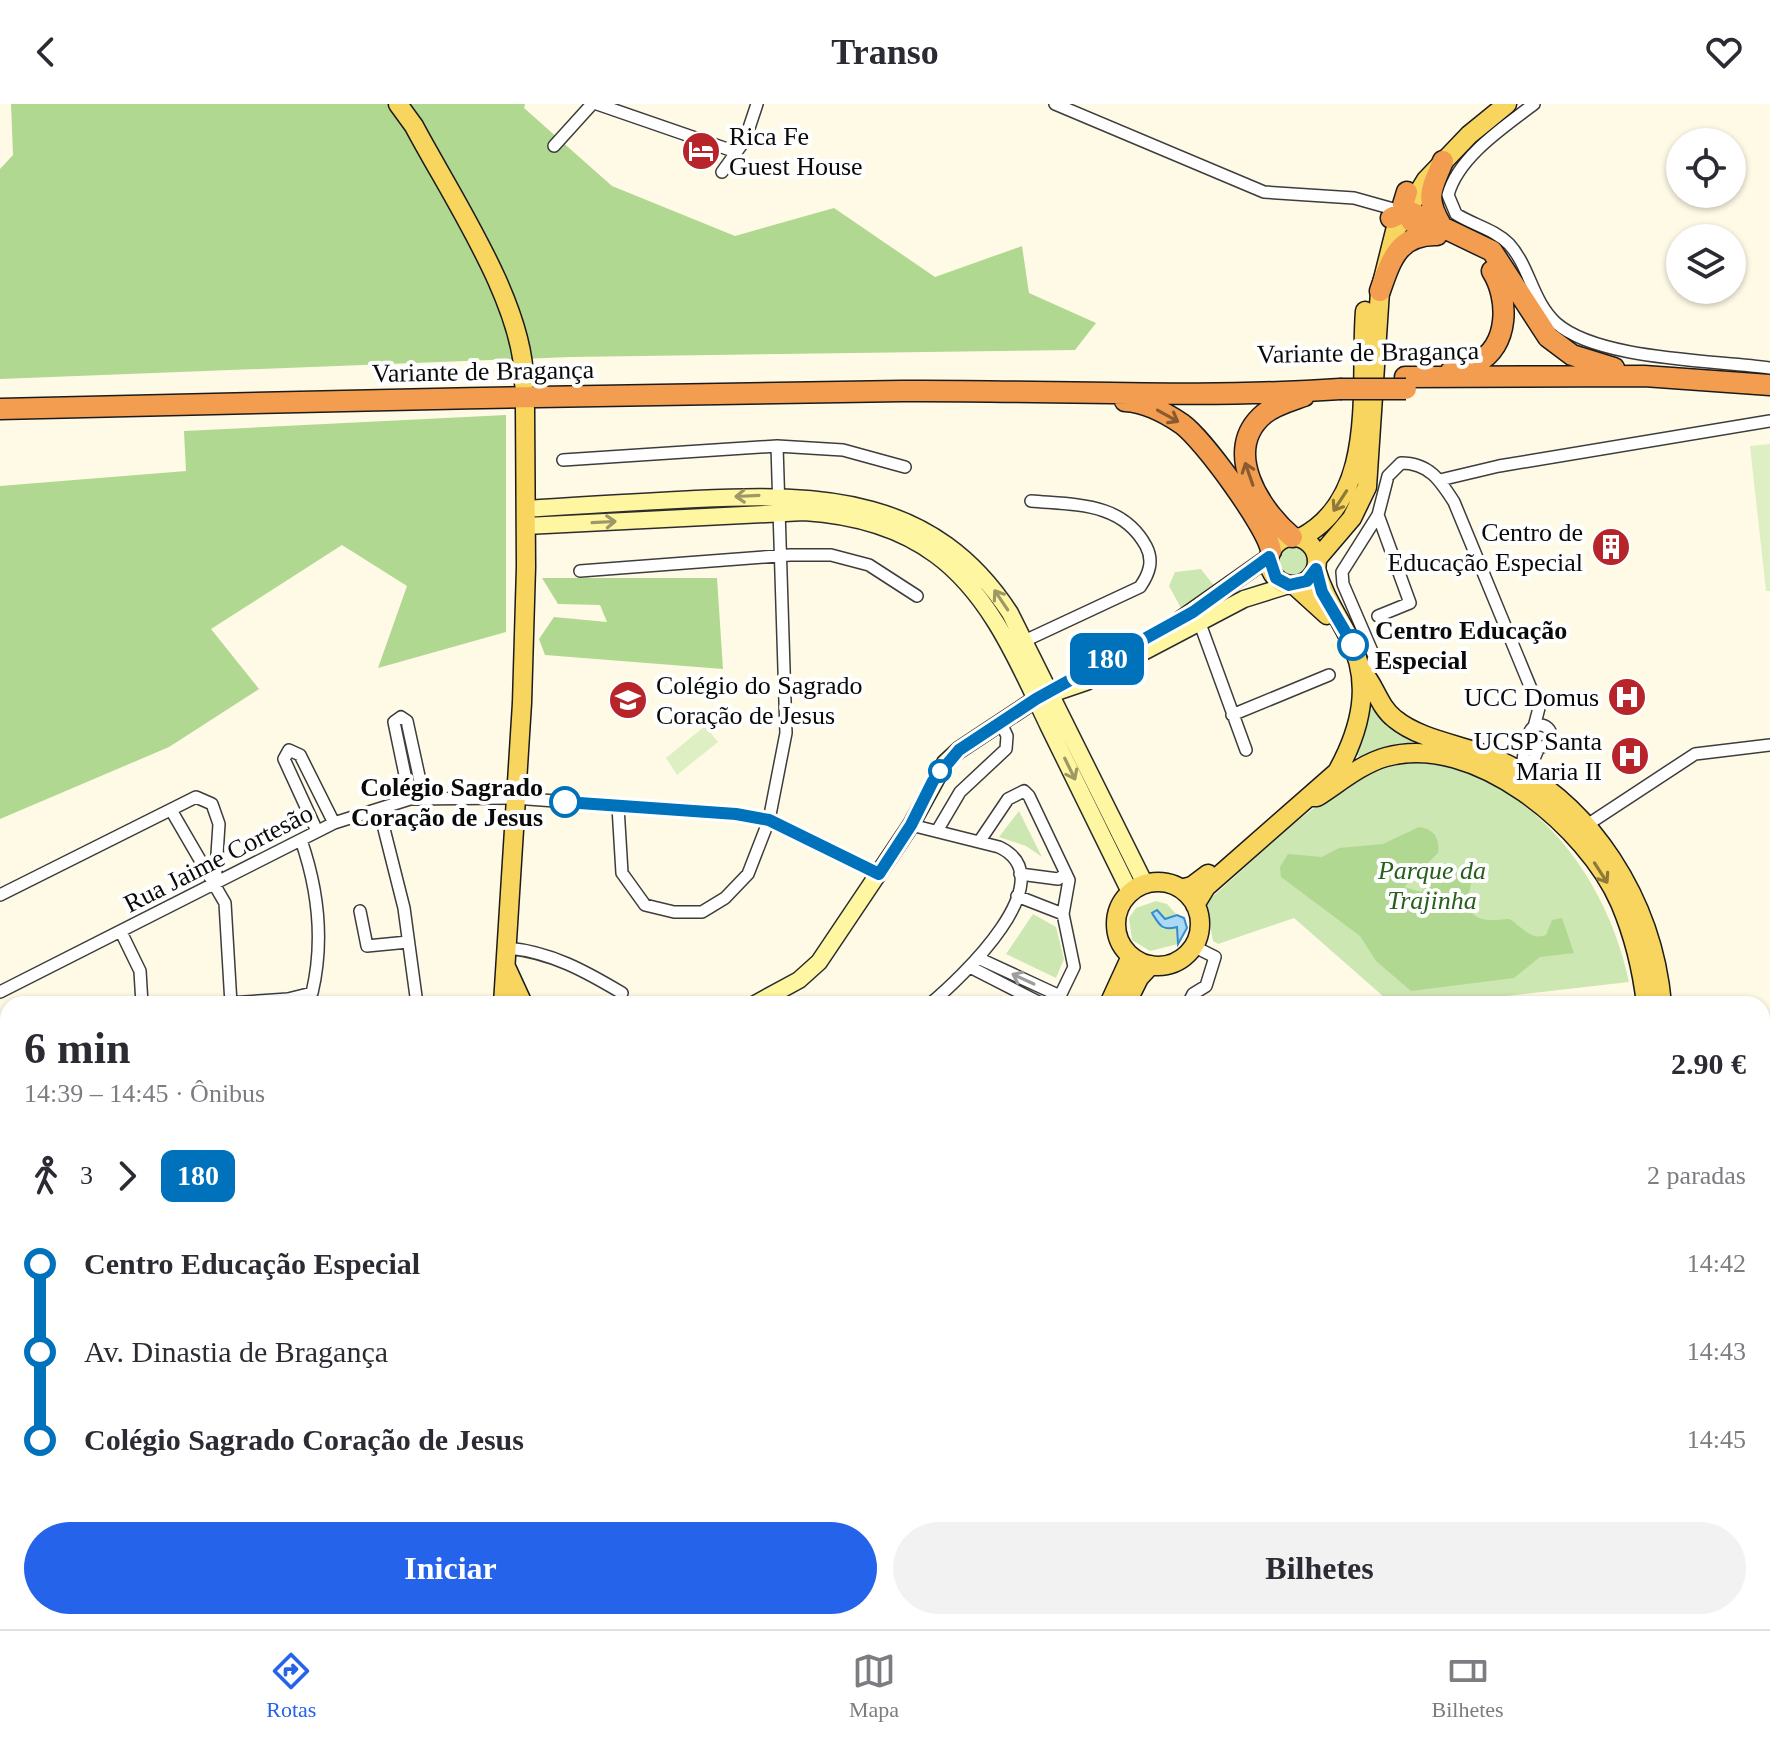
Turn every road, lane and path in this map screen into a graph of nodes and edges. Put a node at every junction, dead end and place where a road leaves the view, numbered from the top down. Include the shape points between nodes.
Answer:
1 (398, 104) edge
2 (594, 104) edge
3 (757, 104) edge
4 (1055, 104) edge
5 (1497, 104) edge
6 (1507, 104) edge
7 (1534, 104) edge
8 (554, 146) dead end
9 (736, 152) junction
10 (1443, 161) junction
11 (722, 172) dead end
12 (1399, 208) junction
13 (1439, 230) junction
14 (1380, 291) junction
15 (1770, 368) edge
16 (1644, 376) junction
17 (1432, 378) junction
18 (1405, 383) junction
19 (524, 384) dead end
20 (1334, 385) junction
21 (1770, 385) edge
22 (967, 391) junction
23 (1095, 394) junction
24 (1770, 395) edge
25 (525, 408) dead end
26 (0, 409) edge
27 (1770, 421) edge
28 (777, 446) junction
29 (563, 460) dead end
30 (905, 467) dead end
31 (1440, 480) junction
32 (779, 495) junction
33 (1031, 501) dead end
34 (780, 512) junction
35 (1378, 515) junction
36 (526, 517) junction
37 (1363, 536) junction
38 (1296, 538) junction
39 (1386, 538) junction
40 (1270, 554) junction
41 (781, 556) junction
42 (1316, 564) junction
43 (580, 571) dead end
44 (1250, 573) junction
45 (1292, 585) junction
46 (917, 596) dead end
47 (1222, 610) junction
48 (1378, 616) dead end
49 (1199, 621) junction
50 (1018, 644) junction
51 (1357, 671) junction
52 (1329, 675) dead end
53 (1044, 696) junction
54 (1383, 706) junction
55 (1357, 708) junction
56 (1232, 715) junction
57 (1000, 721) junction
58 (1539, 726) junction
59 (1535, 745) junction
60 (1770, 745) edge
61 (1346, 748) junction
62 (1246, 750) dead end
63 (1421, 752) junction
64 (1526, 762) junction
65 (1370, 763) junction
66 (1310, 797) junction
67 (514, 798) junction
68 (410, 799) junction
69 (424, 799) junction
70 (1540, 804) junction
71 (618, 807) junction
72 (379, 809) junction
73 (171, 810) junction
74 (769, 820) junction
75 (334, 823) junction
76 (911, 825) junction
77 (1587, 825) junction
78 (317, 831) junction
79 (937, 831) junction
80 (301, 840) junction
81 (979, 842) junction
82 (879, 874) junction
83 (1020, 874) junction
84 (1066, 874) junction
85 (215, 885) junction
86 (1138, 888) junction
87 (1181, 889) junction
88 (0, 895) edge
89 (1017, 896) junction
90 (1195, 905) junction
91 (360, 911) dead end
92 (1063, 914) junction
93 (121, 932) junction
94 (408, 942) junction
95 (1193, 946) junction
96 (507, 948) junction
97 (1131, 956) junction
98 (974, 962) junction
99 (1151, 965) junction
100 (506, 967) junction
101 (956, 983) junction
102 (0, 992) edge
103 (622, 993) dead end
104 (142, 996) edge
105 (230, 996) edge
106 (300, 996) edge
107 (416, 996) edge
108 (504, 996) edge
109 (519, 996) edge
110 (770, 996) edge
111 (940, 996) edge
112 (951, 996) edge
113 (1029, 996) edge
114 (1049, 996) edge
115 (1060, 996) edge
116 (1113, 996) edge
117 (1130, 996) edge
118 (1192, 996) edge
119 (1645, 996) edge
120 (1661, 996) edge

1 - 19 main road via 498,286 521,340
2 - 8 street
2 - 9 street
3 - 9 street
4 - 12 street via 1264,192 1354,198
5 - 12 main road via 1436,154
6 - 10 main road
7 - 15 street via 1455,176 1448,195 1456,214 1508,244 1546,312 1582,340 1613,350
9 - 11 street
10 - 12 main road
10 - 13 highway via 1430,196
12 - 13 highway via 1408,221
12 - 14 main road
12 -> 38 main road via 1370,279 1352,482 1315,531
13 - 14 highway via 1401,246
13 - 16 highway via 1492,251 1548,337 1585,360 1638,370
13 - 17 highway via 1485,259 1502,286 1505,317 1496,344 1478,362
14 - 42 main road via 1367,487 1352,518
16 - 17 highway, Variante de Bragança
16 - 21 highway, Variante de Bragança
17 - 18 highway, Variante de Bragança
18 - 20 highway, Variante de Bragança, bridge
18 - 24 highway, Variante de Bragança via 1690,388
20 - 22 highway, Variante de Bragança
20 - 23 highway, Variante de Bragança
38 -> 20 highway via 1264,507 1248,476 1246,446 1263,415
22 - 23 highway, Variante de Bragança
22 - 26 highway, Variante de Bragança
23 -> 40 highway via 1102,400 1131,401 1160,411 1184,426 1266,532
25 - 36 main road
27 - 31 street
28 - 29 street
28 - 30 street via 843,450
28 - 32 street
31 - 35 street via 1428,469 1401,463 1388,476
31 - 58 street via 1454,502 1539,711
32 - 34 street
32 -> 36 street
50 -> 32 street via 981,573 933,536 870,509
33 - 50 street via 1104,508 1126,519 1149,551 1150,567 1140,587
36 -> 34 street
34 - 41 street
34 - 50 street via 836,514 908,537 965,582
35 - 37 street
35 - 39 street
36 - 67 main road
37 - 39 street
37 - 51 street via 1342,576 1374,656 1372,665
38 - 40 main road via 1280,541
38 - 42 main road via 1312,546
39 - 48 street via 1410,603
40 - 44 street
40 - 45 main road via 1276,578
41 - 43 street
41 - 46 street via 831,555 869,565
41 - 74 street via 786,733
42 - 45 main road via 1307,581
42 - 51 main road via 1322,592 1354,647
44 - 47 street via 1244,585 1223,600
44 - 53 street via 1193,612
45 - 47 street
45 - 51 main road via 1327,615
47 - 49 street
49 - 53 street via 1086,682
49 - 56 street
50 - 53 street
51 - 54 main road
51 - 55 main road
52 - 56 street
53 - 57 street
53 - 86 street
54 - 55 main road
54 - 64 main road via 1405,726 1500,761
55 - 61 main road
56 - 62 street
57 - 76 street via 945,763
57 - 79 street via 1006,749 960,792
58 - 59 street via 1529,732
58 - 59 street via 1551,737 1546,746
59 - 64 street
60 - 77 street via 1695,754
61 - 65 main road
61 - 66 main road via 1337,772
61 - 87 main road via 1315,783 1200,881
63 - 64 street via 1441,749 1505,773
63 - 65 main road
63 - 70 main road via 1495,775
64 - 70 street via 1524,783
64 - 77 main road via 1537,783
65 - 66 main road
66 - 90 main road via 1206,887
67 - 69 street, Rua Jaime Cortesão
67 - 71 street, Rua Jaime Cortesão
67 - 96 main road
68 - 69 street, Rua Jaime Cortesão
68 - 69 street via 395,728 398,718 407,721
68 - 72 street, Rua Jaime Cortesão
70 - 77 street via 1552,806 1575,827
70 -> 119 main road via 1580,843 1619,901 1642,967
71 - 74 street, Rua Jaime Cortesão
71 - 74 street via 622,873 645,905 674,912 702,912 725,898 748,874
72 - 75 street, Rua Jaime Cortesão
72 - 94 street
73 - 85 street
73 - 85 street via 196,797 212,804 219,824
73 - 88 street
74 - 82 street, Rua Jaime Cortesão
75 - 78 street, Rua Jaime Cortesão
75 - 78 street via 300,755 289,750 284,759
76 - 79 street
76 - 82 street
77 - 120 main road via 1646,925
78 - 80 street, Rua Jaime Cortesão
79 - 81 street
80 - 85 street, Rua Jaime Cortesão
80 - 106 street via 314,878 319,962 312,993
81 - 83 street via 1010,853
81 - 84 street via 1008,799 1024,791
82 - 110 street via 819,962
83 - 84 street via 1058,879
83 - 89 street
84 - 92 street
85 - 93 street, Rua Jaime Cortesão
85 - 105 street via 225,903
86 - 87 main road via 1157,882
86 - 97 main road via 1117,912 1123,947
87 - 90 main road
89 - 92 street
89 - 98 street via 997,935
90 - 95 main road via 1199,919
91 - 94 street via 367,946
92 - 115 street via 1074,967
93 - 102 street, Rua Jaime Cortesão
93 - 104 street via 140,971
94 - 107 street
95 - 99 main road via 1175,962
95 - 118 street via 1215,957 1206,986
96 - 100 main road
96 - 103 street via 538,951
97 - 99 main road
97 - 116 main road
98 - 101 street
98 - 113 street
114 -> 98 street
99 - 117 main road
100 - 108 main road
100 - 109 main road
101 - 111 street
101 - 112 street

